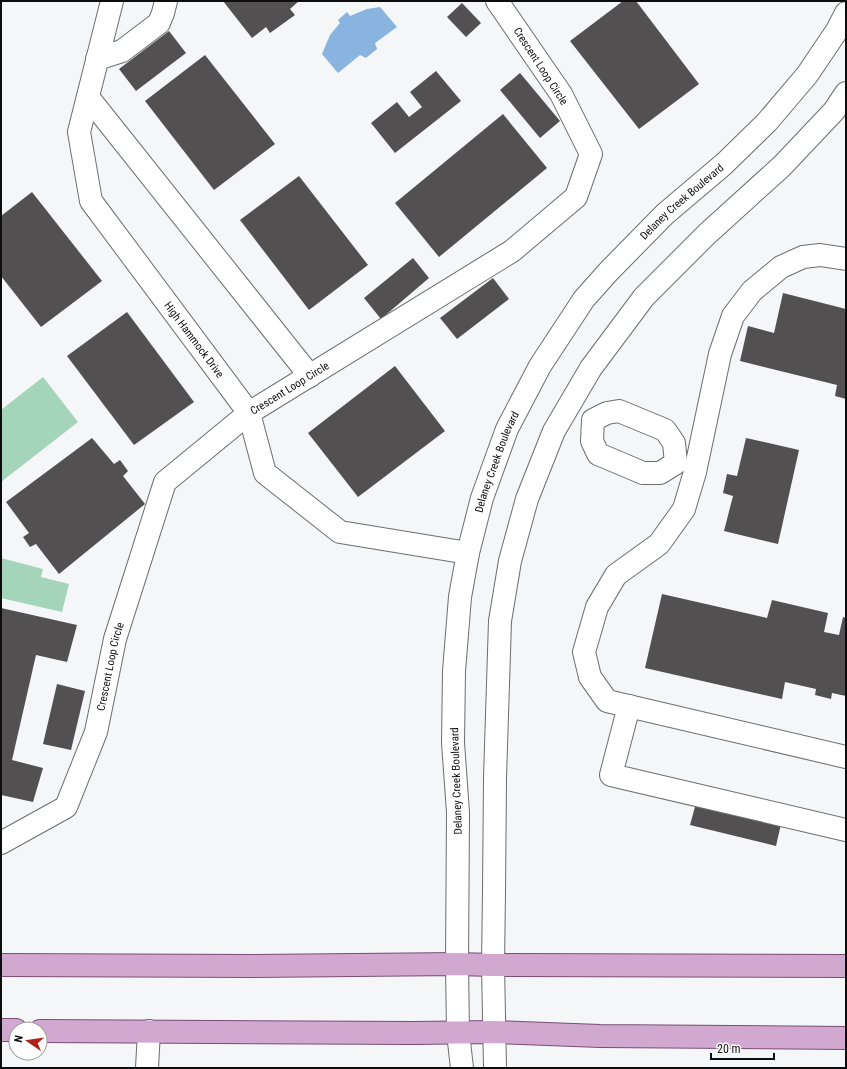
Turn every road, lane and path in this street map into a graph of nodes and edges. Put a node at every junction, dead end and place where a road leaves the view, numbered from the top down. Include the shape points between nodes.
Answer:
1 (112, 1) edge
2 (166, 1) edge
3 (497, 1) edge
4 (846, 13) edge
5 (97, 58) junction
6 (846, 93) edge
7 (88, 97) junction
8 (846, 259) edge
9 (310, 376) junction
10 (568, 406) junction
11 (249, 413) junction
12 (594, 420) junction
13 (686, 467) junction
14 (468, 553) junction
15 (629, 706) junction
16 (846, 757) edge
17 (846, 830) edge
18 (1, 843) edge
19 (457, 964) junction
20 (1, 965) edge
21 (493, 965) junction
22 (846, 966) edge
23 (48, 1031) edge
24 (149, 1031) junction
25 (494, 1032) junction
26 (458, 1033) junction
27 (846, 1038) edge
28 (147, 1068) edge
29 (462, 1068) edge
30 (495, 1068) edge

1 - 5 street, High Hammock Drive
2 - 5 street via 159,23 122,50
3 - 9 street, Crescent Loop Circle via 561,94 591,154 576,197 512,251
4 - 14 street, Delaney Creek Boulevard via 807,75 768,122 724,164 665,214 584,299 540,366 507,429 482,498
5 - 7 street, High Hammock Drive
6 - 10 street via 834,111 782,166 707,234 644,297 591,368
7 - 9 street
7 - 11 street, High Hammock Drive via 79,132 91,201
8 - 13 street via 820,255 803,257 781,267 752,291 733,316
9 - 11 street, Crescent Loop Circle
10 - 12 street
10 - 21 street via 554,431 527,499 510,561 500,621
11 - 14 street, High Hammock Drive via 266,472 340,532
11 - 18 street, Crescent Loop Circle via 165,482 115,639 96,732 66,806
12 - 13 street via 619,410 665,430
12 - 13 street via 592,441 598,454 643,473 660,474
13 - 15 street via 684,509 659,544 616,575 597,607 584,652 590,677 607,701
14 - 19 street, Delaney Creek Boulevard via 460,598 454,671 453,743 458,812
15 - 16 street
15 - 17 street via 611,775
19 - 20 main road
19 - 21 main road
19 - 26 street, Delaney Creek Boulevard
21 - 22 main road
21 - 25 street
23 - 24 main road
24 - 26 main road
24 - 28 street
25 - 26 main road
25 - 27 main road via 600,1036
25 - 30 street
26 - 29 street, Delaney Creek Boulevard

